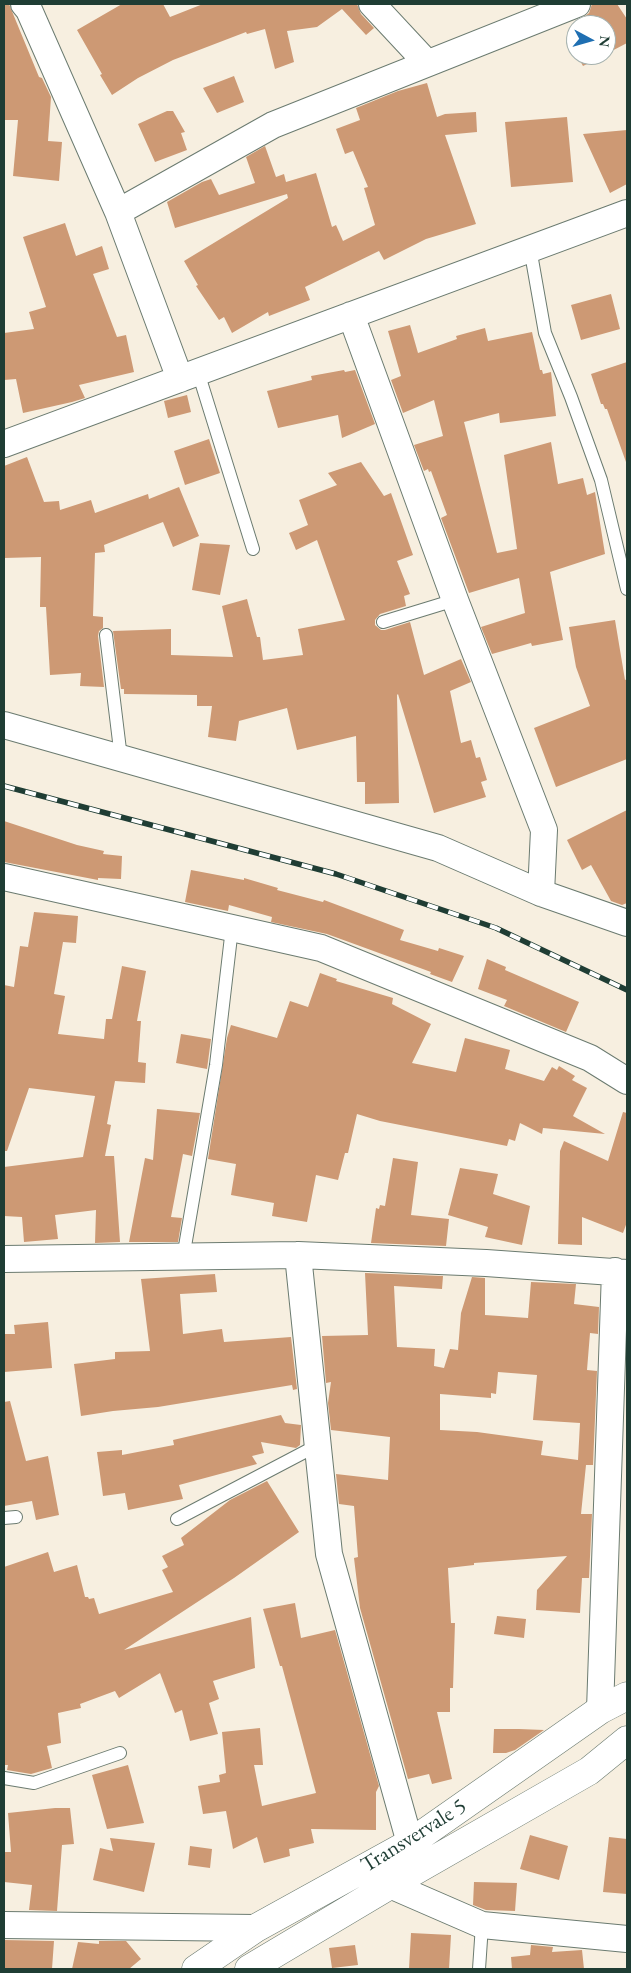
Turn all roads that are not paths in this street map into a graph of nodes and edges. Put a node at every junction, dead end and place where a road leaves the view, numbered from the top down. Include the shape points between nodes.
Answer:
1 (24, 4) edge
2 (372, 4) edge
3 (577, 4) edge
4 (427, 63) junction
5 (118, 212) junction
6 (627, 212) edge
7 (530, 248) junction
8 (351, 315) junction
9 (189, 375) junction
10 (4, 444) edge
11 (253, 549) dead end
12 (627, 589) edge
13 (455, 600) junction
14 (383, 622) dead end
15 (106, 635) dead end
16 (4, 725) edge
17 (121, 758) junction
18 (4, 876) edge
19 (541, 892) junction
20 (627, 923) edge
21 (232, 928) junction
22 (627, 1082) edge
23 (298, 1255) junction
24 (183, 1258) junction
25 (4, 1259) edge
26 (621, 1272) edge
27 (318, 1445) junction
28 (177, 1519) dead end
29 (627, 1696) edge
30 (600, 1710) junction
31 (627, 1740) edge
32 (120, 1753) dead end
33 (4, 1778) edge
34 (410, 1843) junction
35 (390, 1885) junction
36 (4, 1925) edge
37 (482, 1925) junction
38 (256, 1928) junction
39 (627, 1939) edge
40 (196, 1969) edge
41 (249, 1969) edge
42 (479, 1969) edge

1 - 5 street
2 - 4 street
3 - 4 street
4 - 5 street via 273,125
5 - 9 street
6 - 7 street
7 - 8 street
7 - 12 lane via 545,333 601,480
8 - 9 street
8 - 13 street
9 - 10 street
9 - 11 lane
13 - 14 lane
13 - 19 street via 544,830
15 - 17 lane
16 - 17 street
17 - 19 street via 438,848
18 - 21 street
19 - 20 street
21 - 22 street via 321,948 590,1058
21 - 24 lane via 216,1065
23 - 24 street
23 - 26 street
23 - 27 street
24 - 25 street
26 - 30 street
27 - 28 lane
27 - 34 street via 329,1554
29 - 30 main road, Transvervale 5
30 - 34 main road, Transvervale 5
31 - 35 main road, Transvervale 5 via 590,1771
32 - 33 lane via 34,1783
34 - 38 main road, Transvervale 5
35 - 37 street
35 - 41 main road, Transvervale 5
36 - 38 street
37 - 39 street
37 - 42 lane
38 - 40 main road, Transvervale 5

